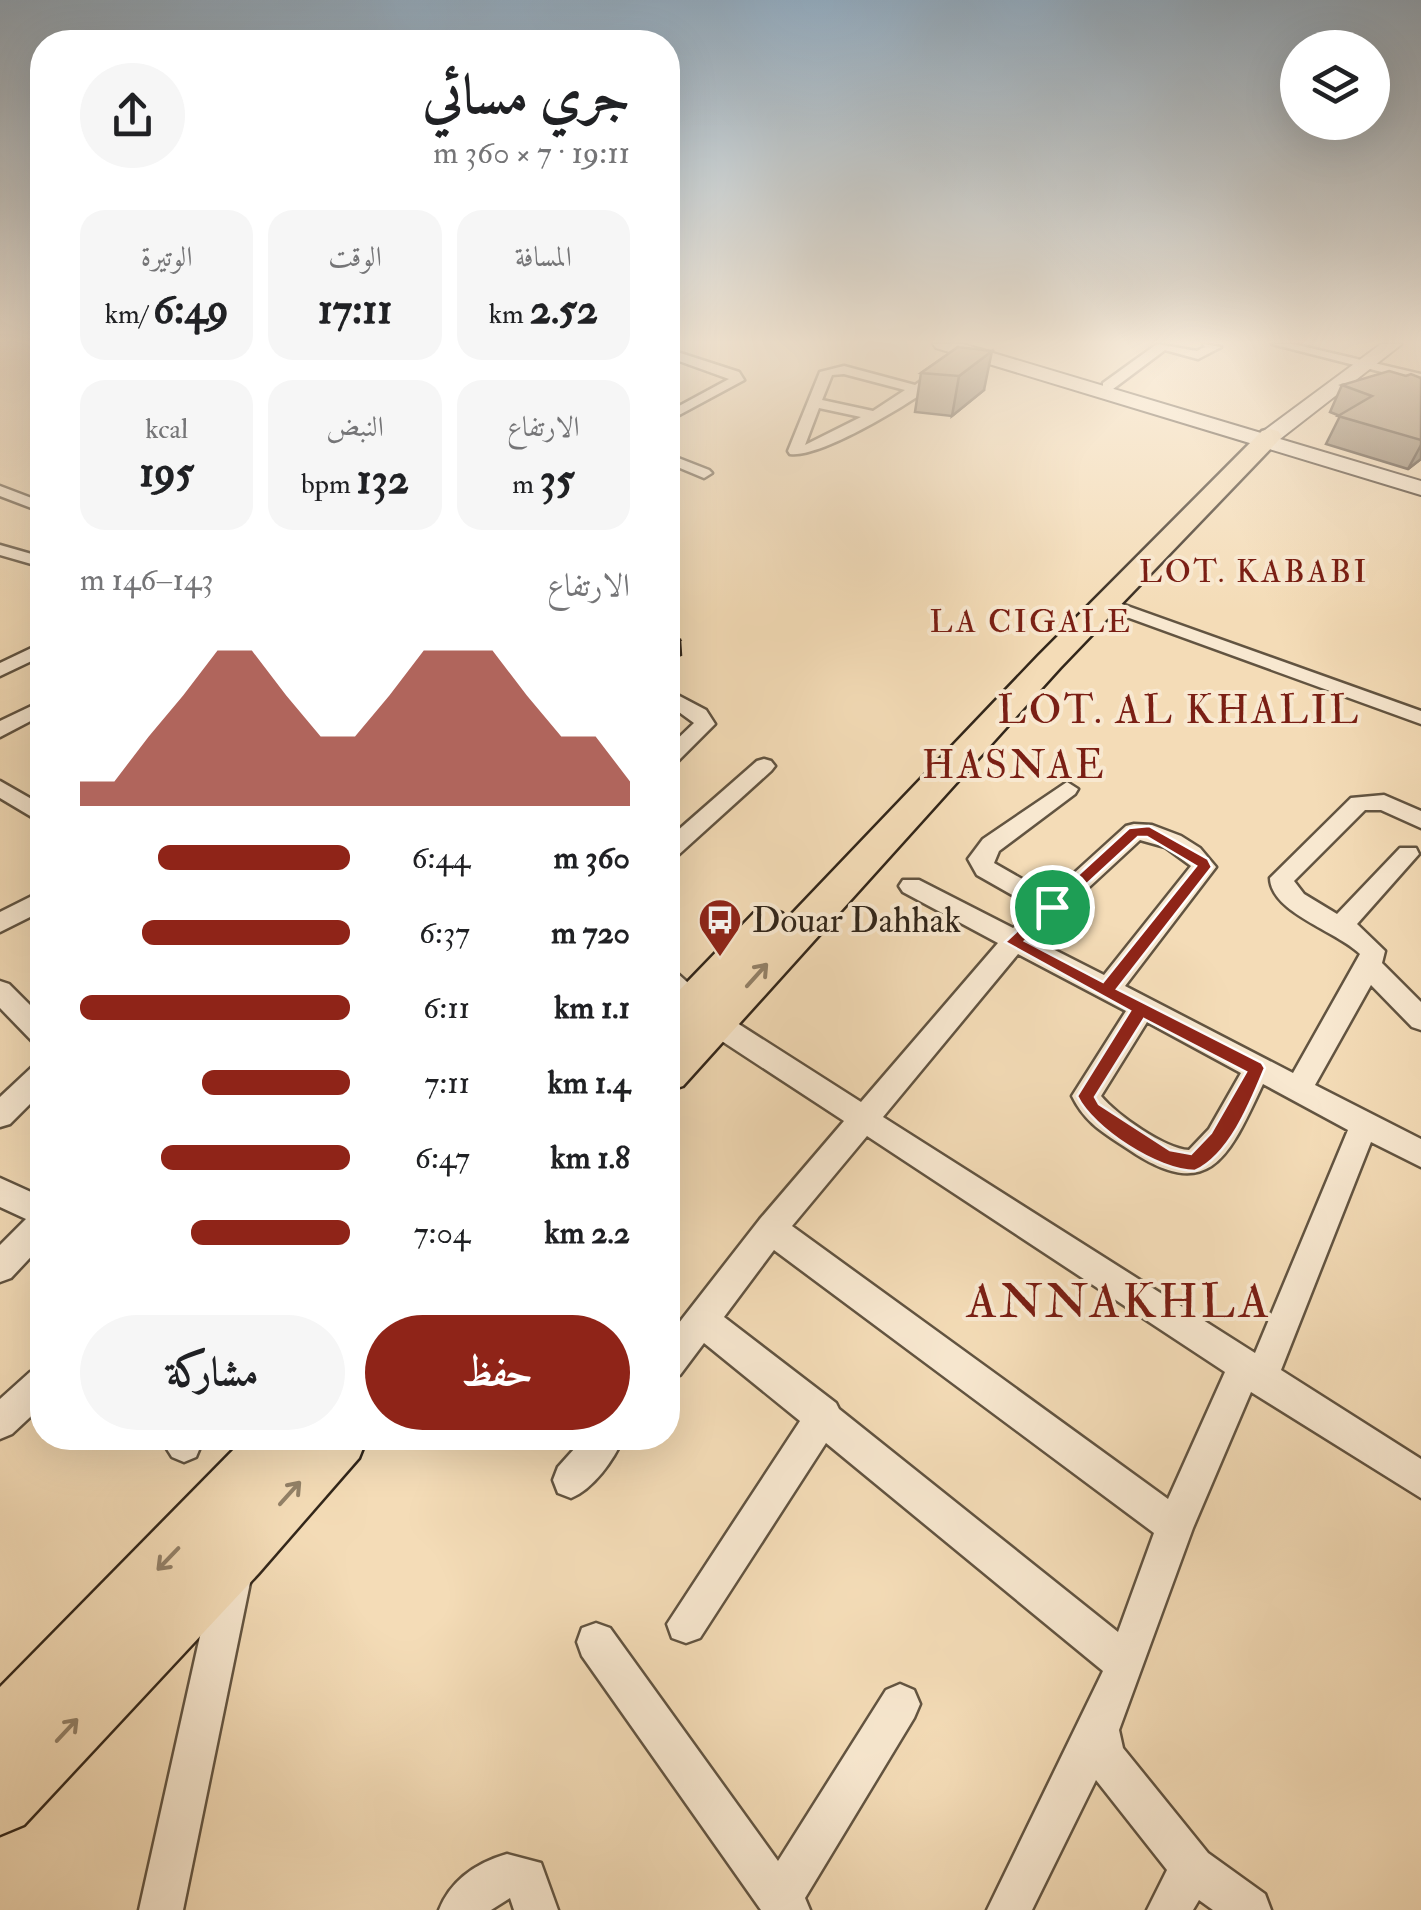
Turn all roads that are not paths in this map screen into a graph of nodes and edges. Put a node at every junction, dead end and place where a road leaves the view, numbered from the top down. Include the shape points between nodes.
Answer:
1 (803, 433) edge
2 (838, 433) edge
3 (1248, 433) edge
4 (1248, 433) edge
5 (1261, 433) edge
6 (1257, 436) junction
7 (680, 463) edge
8 (704, 473) dead end
9 (1421, 478) edge
10 (1421, 488) edge
11 (0, 491) edge
12 (30, 502) edge
13 (0, 550) edge
14 (30, 559) edge
15 (1105, 603) junction
16 (30, 655) edge
17 (1, 668) edge
18 (680, 703) edge
19 (30, 714) edge
20 (1421, 718) edge
21 (0, 730) edge
22 (680, 748) edge
23 (764, 766) dead end
24 (1, 790) edge
25 (1067, 790) dead end
26 (30, 808) edge
27 (1420, 817) edge
28 (680, 840) edge
29 (1408, 854) dead end
30 (911, 886) dead end
31 (30, 905) edge
32 (1052, 907) junction
33 (5, 914) edge
34 (1342, 924) junction
35 (1013, 942) junction
36 (1369, 966) junction
37 (0, 991) edge
38 (1106, 991) junction
39 (680, 992) edge
40 (1141, 1009) junction
41 (702, 1013) junction
42 (1421, 1019) edge
43 (30, 1022) edge
44 (680, 1023) edge
45 (680, 1052) edge
46 (1256, 1068) junction
47 (30, 1086) edge
48 (1297, 1091) junction
49 (0, 1115) edge
50 (866, 1121) junction
51 (1364, 1125) junction
52 (1420, 1152) edge
53 (0, 1192) edge
54 (30, 1206) edge
55 (771, 1230) junction
56 (30, 1236) edge
57 (0, 1267) edge
58 (702, 1320) junction
59 (680, 1348) edge
60 (1252, 1374) junction
61 (30, 1395) edge
62 (824, 1416) junction
63 (0, 1422) edge
64 (275, 1450) edge
65 (325, 1450) edge
66 (596, 1450) edge
67 (1420, 1477) edge
68 (571, 1480) dead end
69 (1175, 1526) junction
70 (222, 1535) junction
71 (686, 1624) dead end
72 (596, 1642) dead end
73 (1126, 1664) junction
74 (900, 1704) dead end
75 (1098, 1730) junction
76 (0, 1734) edge
77 (0, 1801) edge
78 (1193, 1868) junction
79 (784, 1904) edge
80 (161, 1910) edge
81 (461, 1910) edge
82 (536, 1910) edge
83 (1009, 1910) edge
84 (1169, 1910) edge
85 (1249, 1910) edge

1 - 2 street via 796,452
3 - 6 main road
4 - 6 main road
5 - 6 main road
6 - 9 main road
6 - 10 main road
6 - 15 main road
6 - 41 main road
7 - 8 street
11 - 12 street
13 - 14 street
15 - 20 street
41 -> 15 main road
16 - 17 street
18 - 22 street via 705,724
19 - 21 street
23 - 28 street
24 - 26 street
25 - 32 street via 980,859 985,869
27 - 34 street via 1384,802 1359,803 1282,878 1292,898
29 - 34 street
30 - 35 street
31 - 33 street
32 - 35 street
32 - 38 street via 1134,832 1149,832 1203,862
34 - 36 street via 1373,951
35 - 38 street
35 - 50 street
36 - 42 street
36 - 48 street
37 - 43 street
38 - 40 street
39 - 41 street
40 - 46 street
40 - 46 street via 1086,1096 1093,1110 1163,1156 1188,1163 1203,1156
41 - 44 main road
41 - 45 main road
41 - 50 street
46 - 48 street
47 - 49 street
48 - 51 street
50 - 55 street
50 - 60 street
51 - 52 street
51 - 60 street
53 - 54 street
55 - 58 street
55 - 69 street
56 - 57 street
58 - 59 street
58 - 62 street
60 - 67 street
60 - 69 street
61 - 63 street
62 - 71 street
62 - 73 street
64 - 70 main road
70 -> 65 main road
66 - 68 street
69 - 73 street
70 -> 76 main road
77 -> 70 main road
70 - 80 street
72 - 79 street
73 - 75 street
74 - 79 street
75 - 78 street via 1111,1767
75 - 83 street
78 - 84 street
78 - 85 street
81 - 82 street via 497,1877 511,1873 526,1878

